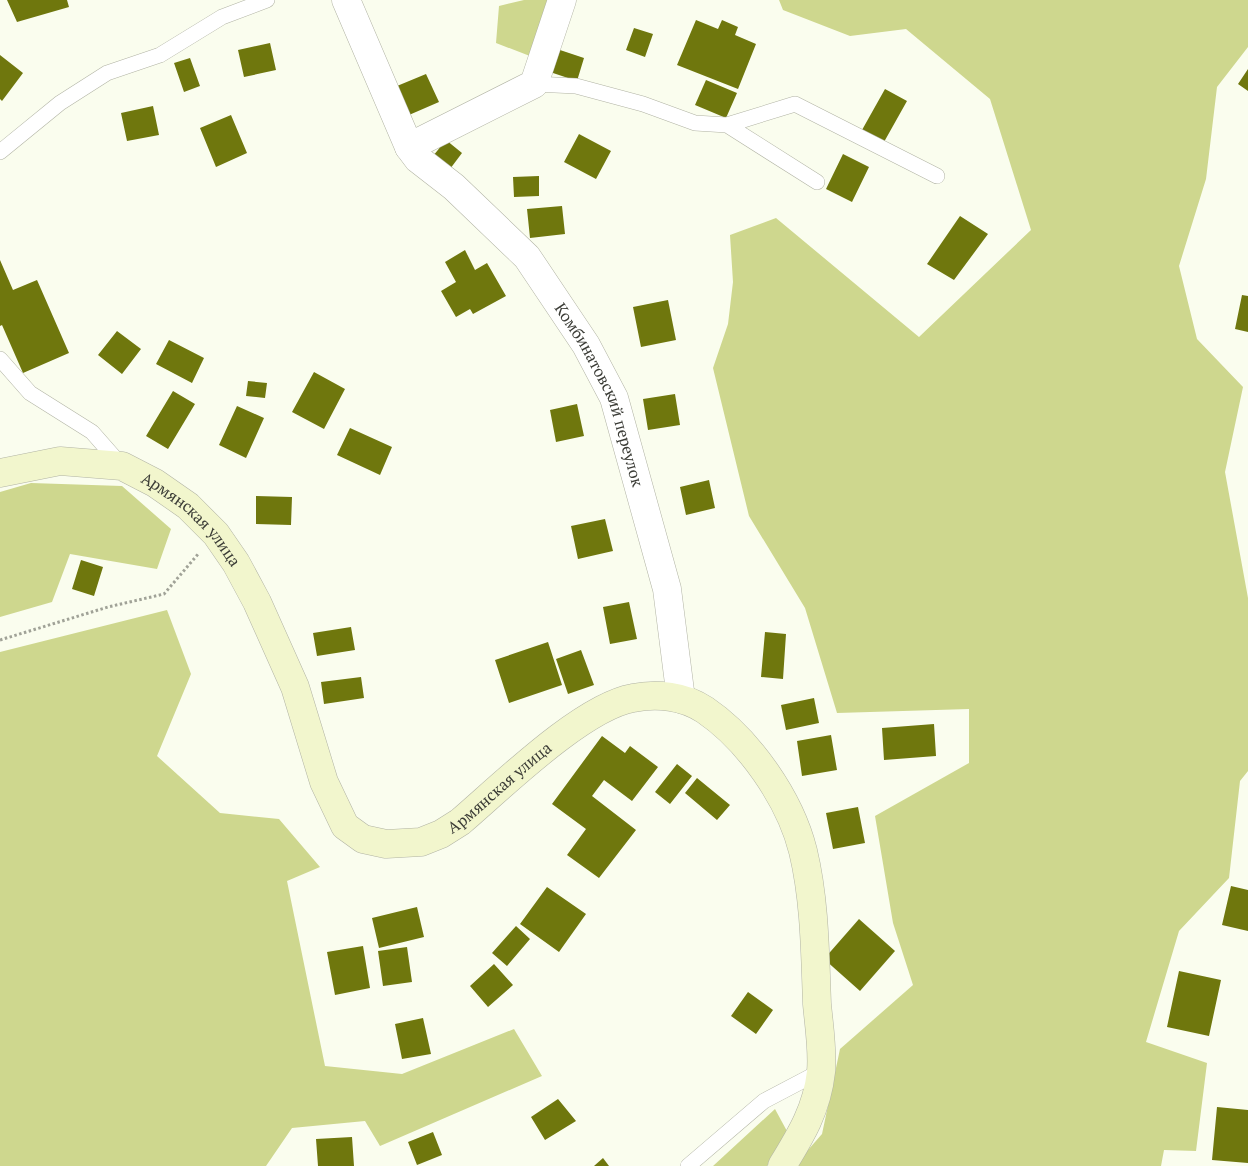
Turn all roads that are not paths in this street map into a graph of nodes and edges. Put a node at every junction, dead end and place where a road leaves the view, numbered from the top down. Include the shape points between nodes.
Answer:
1 (267, 0) edge
2 (346, 0) edge
3 (562, 0) edge
4 (534, 84) junction
5 (727, 125) junction
6 (409, 147) junction
7 (0, 152) edge
8 (936, 176) dead end
9 (817, 182) dead end
10 (0, 359) edge
11 (122, 466) junction
12 (0, 473) edge
13 (681, 699) junction
14 (821, 1072) junction
15 (688, 1166) edge
16 (782, 1166) edge

1 - 7 lane via 222,17 160,55 107,73 60,103
2 - 6 street, Комбинатовский переулок
3 - 4 street
4 - 5 lane via 576,86 643,104 694,123
4 - 6 street
5 - 8 lane via 795,104
5 - 9 lane
6 - 13 street, Комбинатовский переулок via 418,160 454,187 527,257 586,345 614,398 667,589
10 - 11 lane via 30,393 92,432
11 - 12 street, Армянская улица via 60,461
11 - 13 street, Армянская улица via 155,483 188,506 216,534 236,563 295,687 324,782 340,817 345,826 364,839 386,844 421,842 441,834 460,822 568,732 616,702 656,695
13 - 14 street, Армянская улица via 704,710 733,735 767,774 789,810 803,850 812,904
14 - 15 lane via 764,1101
14 - 16 street, Армянская улица via 807,1126

